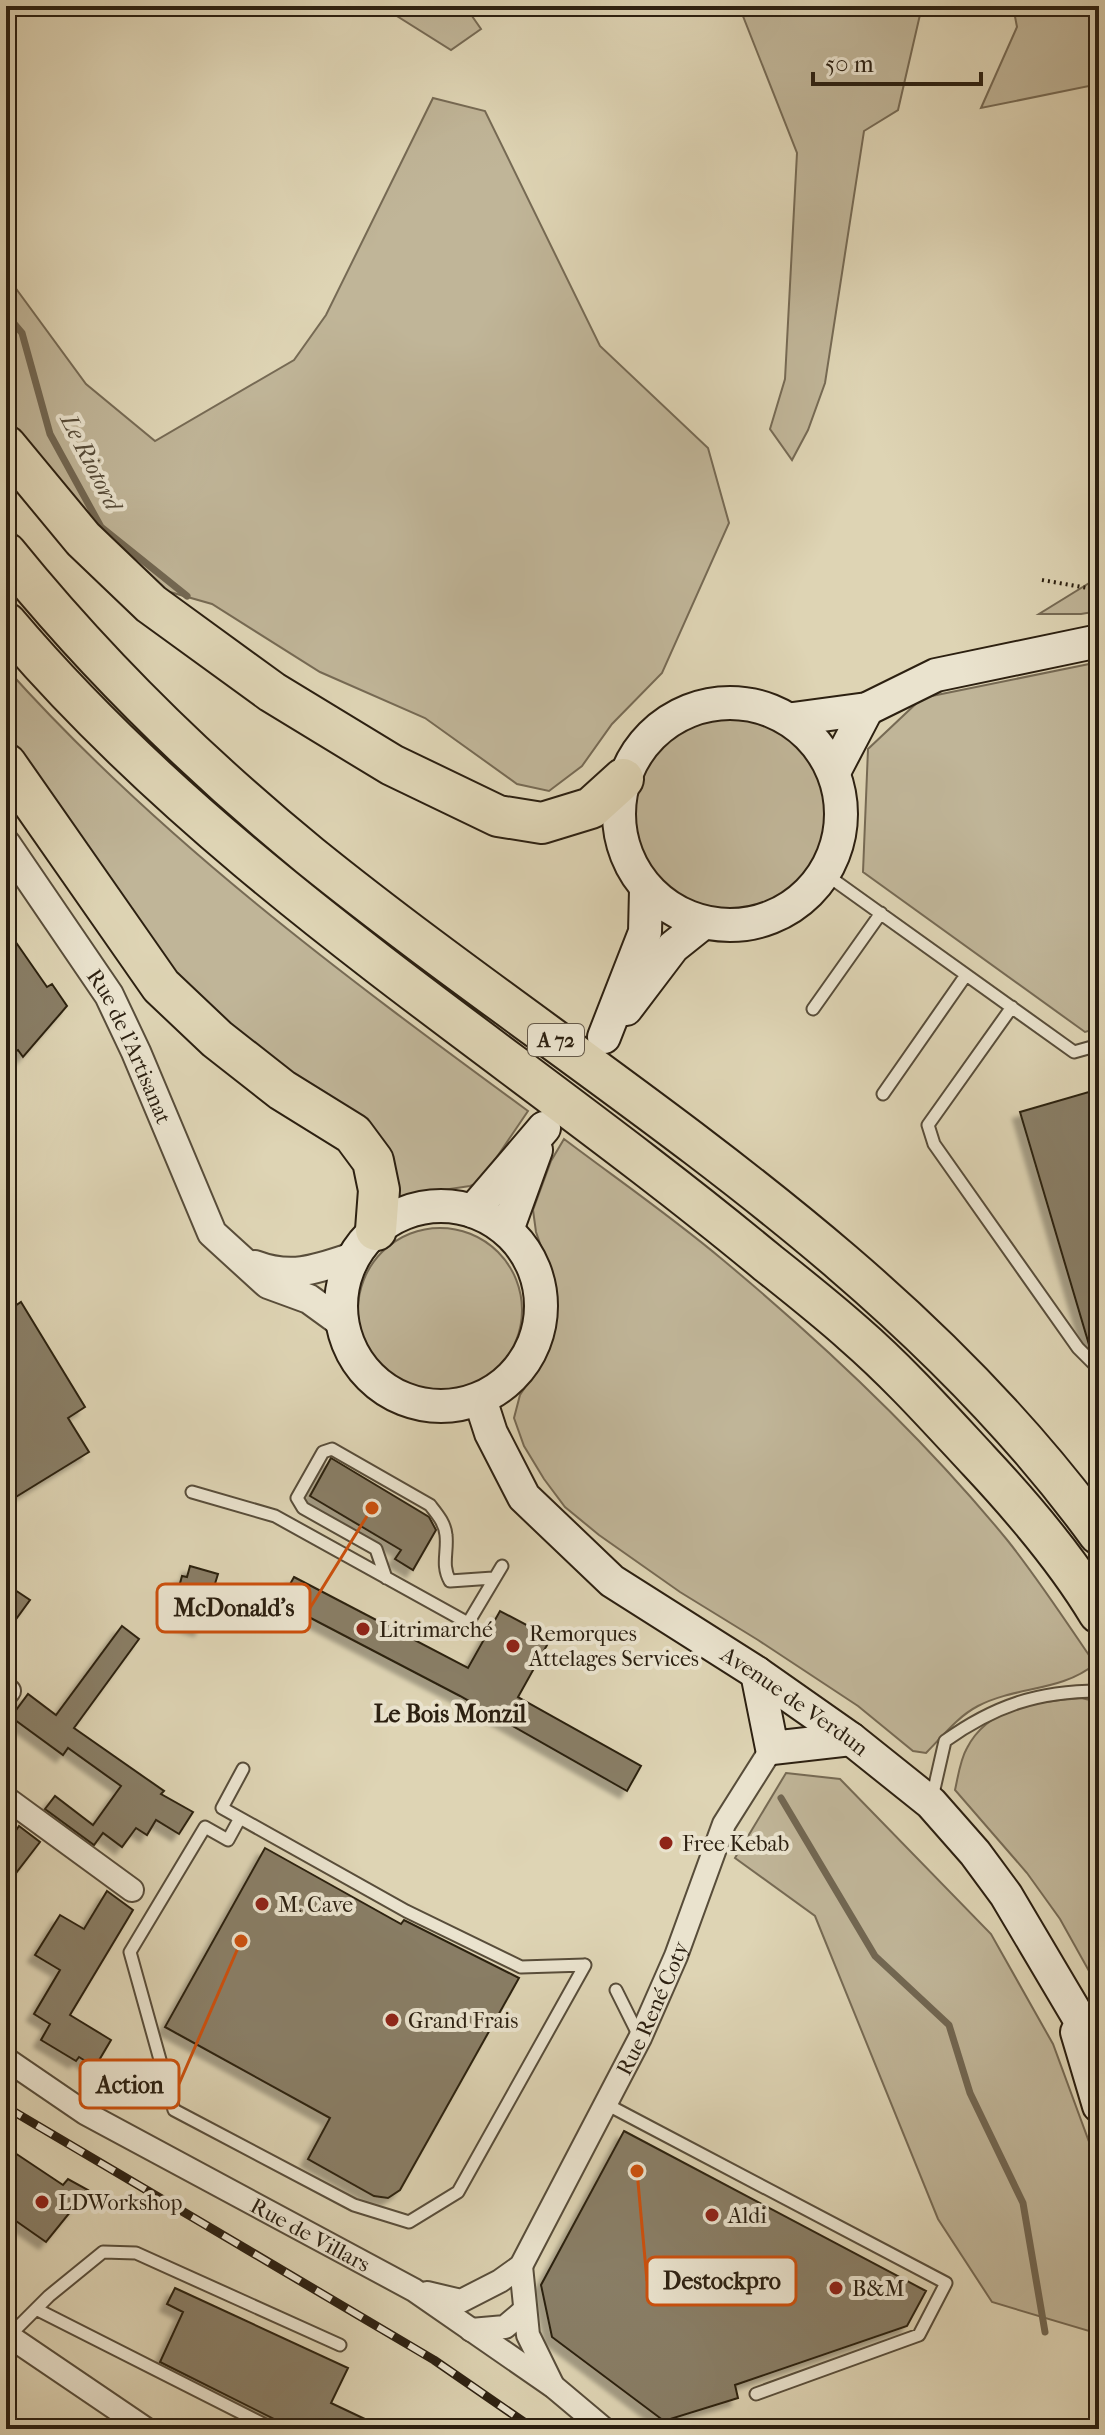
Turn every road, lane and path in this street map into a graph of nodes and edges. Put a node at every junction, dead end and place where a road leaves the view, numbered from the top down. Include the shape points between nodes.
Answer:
1 (6, 446) edge
2 (6, 553) edge
3 (1042, 580) dead end
4 (1099, 590) edge
5 (6, 623) edge
6 (1099, 641) edge
7 (867, 709) junction
8 (793, 719) junction
9 (6, 764) edge
10 (834, 772) junction
11 (623, 779) junction
12 (6, 844) edge
13 (824, 873) junction
14 (646, 890) junction
15 (881, 913) junction
16 (703, 923) junction
17 (966, 975) junction
18 (1012, 1007) junction
19 (813, 1009) dead end
20 (1099, 1045) edge
21 (883, 1094) dead end
22 (473, 1211) junction
23 (507, 1230) junction
24 (364, 1244) junction
25 (236, 1257) junction
26 (342, 1323) junction
27 (1099, 1369) edge
28 (480, 1399) junction
29 (192, 1492) dead end
30 (1099, 1534) edge
31 (502, 1566) dead end
32 (386, 1578) junction
33 (493, 1578) junction
34 (1099, 1613) edge
35 (757, 1673) junction
36 (1099, 1691) edge
37 (851, 1739) junction
38 (772, 1748) junction
39 (243, 1769) dead end
40 (6, 1798) edge
41 (931, 1803) junction
42 (240, 1818) junction
43 (132, 1890) dead end
44 (616, 1990) dead end
45 (1064, 1991) junction
46 (640, 2038) junction
47 (1099, 2052) edge
48 (6, 2059) edge
49 (606, 2104) junction
50 (1099, 2106) edge
51 (521, 2266) junction
52 (414, 2290) junction
53 (36, 2309) junction
54 (525, 2310) junction
55 (471, 2330) junction
56 (13, 2339) edge
57 (340, 2345) dead end
58 (6, 2360) edge
59 (554, 2387) junction
60 (756, 2394) dead end
61 (146, 2429) edge
62 (273, 2429) edge
63 (604, 2429) edge

1 - 11 highway via 83,539 151,604 272,692 392,765 498,816 542,823 591,808
2 - 30 highway, A 72 via 137,700 309,854 764,1196 878,1293 992,1404
3 - 4 path
5 - 34 highway, A 72 via 124,750 307,910 700,1206 856,1336 1016,1501
6 - 7 main road via 936,675
7 - 8 main road
7 - 10 main road
8 - 10 main road
8 - 11 main road via 737,703 705,706 674,718 648,738
9 - 24 highway via 161,986 249,1065 353,1134 373,1161 379,1190
10 - 13 main road via 841,815 837,845
11 - 14 main road via 620,837
12 - 25 street, Rue de l'Artisanat via 109,995 212,1233
13 - 15 lane
13 - 16 main road via 805,897 779,914 749,924
14 - 16 main road
14 - 16 main road via 645,932 604,1037 673,947
15 - 17 lane
15 - 19 lane
17 - 18 lane
17 - 21 lane
18 - 20 lane via 1074,1052
18 - 27 lane via 928,1125 934,1144 1078,1348
22 - 23 main road
22 - 23 main road via 544,1128
22 - 24 main road via 439,1206 405,1212
23 - 28 main road via 528,1257 540,1289 540,1322 530,1354 509,1381
24 - 25 street, Rue de l'Artisanat via 312,1270 277,1273
24 - 26 main road via 344,1278
25 - 26 street, Rue de l'Artisanat via 268,1284 309,1299
26 - 28 main road via 351,1352 369,1376 393,1394 436,1406
28 - 35 main road, Avenue de Verdun via 524,1497 612,1581
29 - 32 lane via 275,1516
31 - 33 lane
32 - 33 lane via 468,1623
32 - 33 lane via 376,1549 303,1508 297,1498 323,1452 332,1449 430,1505 446,1533 444,1571 450,1581
35 - 37 main road, Avenue de Verdun
35 - 38 main road
36 - 41 lane via 1063,1691 1019,1700 969,1724 945,1741
37 - 38 main road
37 - 41 main road, Avenue de Verdun
38 - 46 street, Rue René Coty via 724,1824
39 - 42 lane via 222,1808
40 - 43 street
41 - 45 main road, Avenue de Verdun via 1006,1895
42 - 42 lane via 406,1911 521,1967 585,1965 458,2192 409,2222 354,2205 174,2110 130,1952 205,1827 228,1840
44 - 46 lane
45 - 47 main road, Avenue de Verdun
45 - 50 main road, Avenue de Verdun
46 - 49 street, Rue René Coty
48 - 52 street, Rue de Villars via 85,2113
49 - 51 street, Rue René Coty
49 - 60 lane via 946,2283 919,2335
51 - 52 street, Rue René Coty via 461,2301
51 - 54 street
52 - 55 street, Rue de Villars
53 - 56 lane
53 - 57 lane via 103,2252 136,2253
53 - 62 lane
54 - 55 street via 505,2327
54 - 59 street via 528,2335
55 - 59 street, Rue de Villars
56 - 58 street
56 - 61 street
59 - 63 street, Rue de Villars

